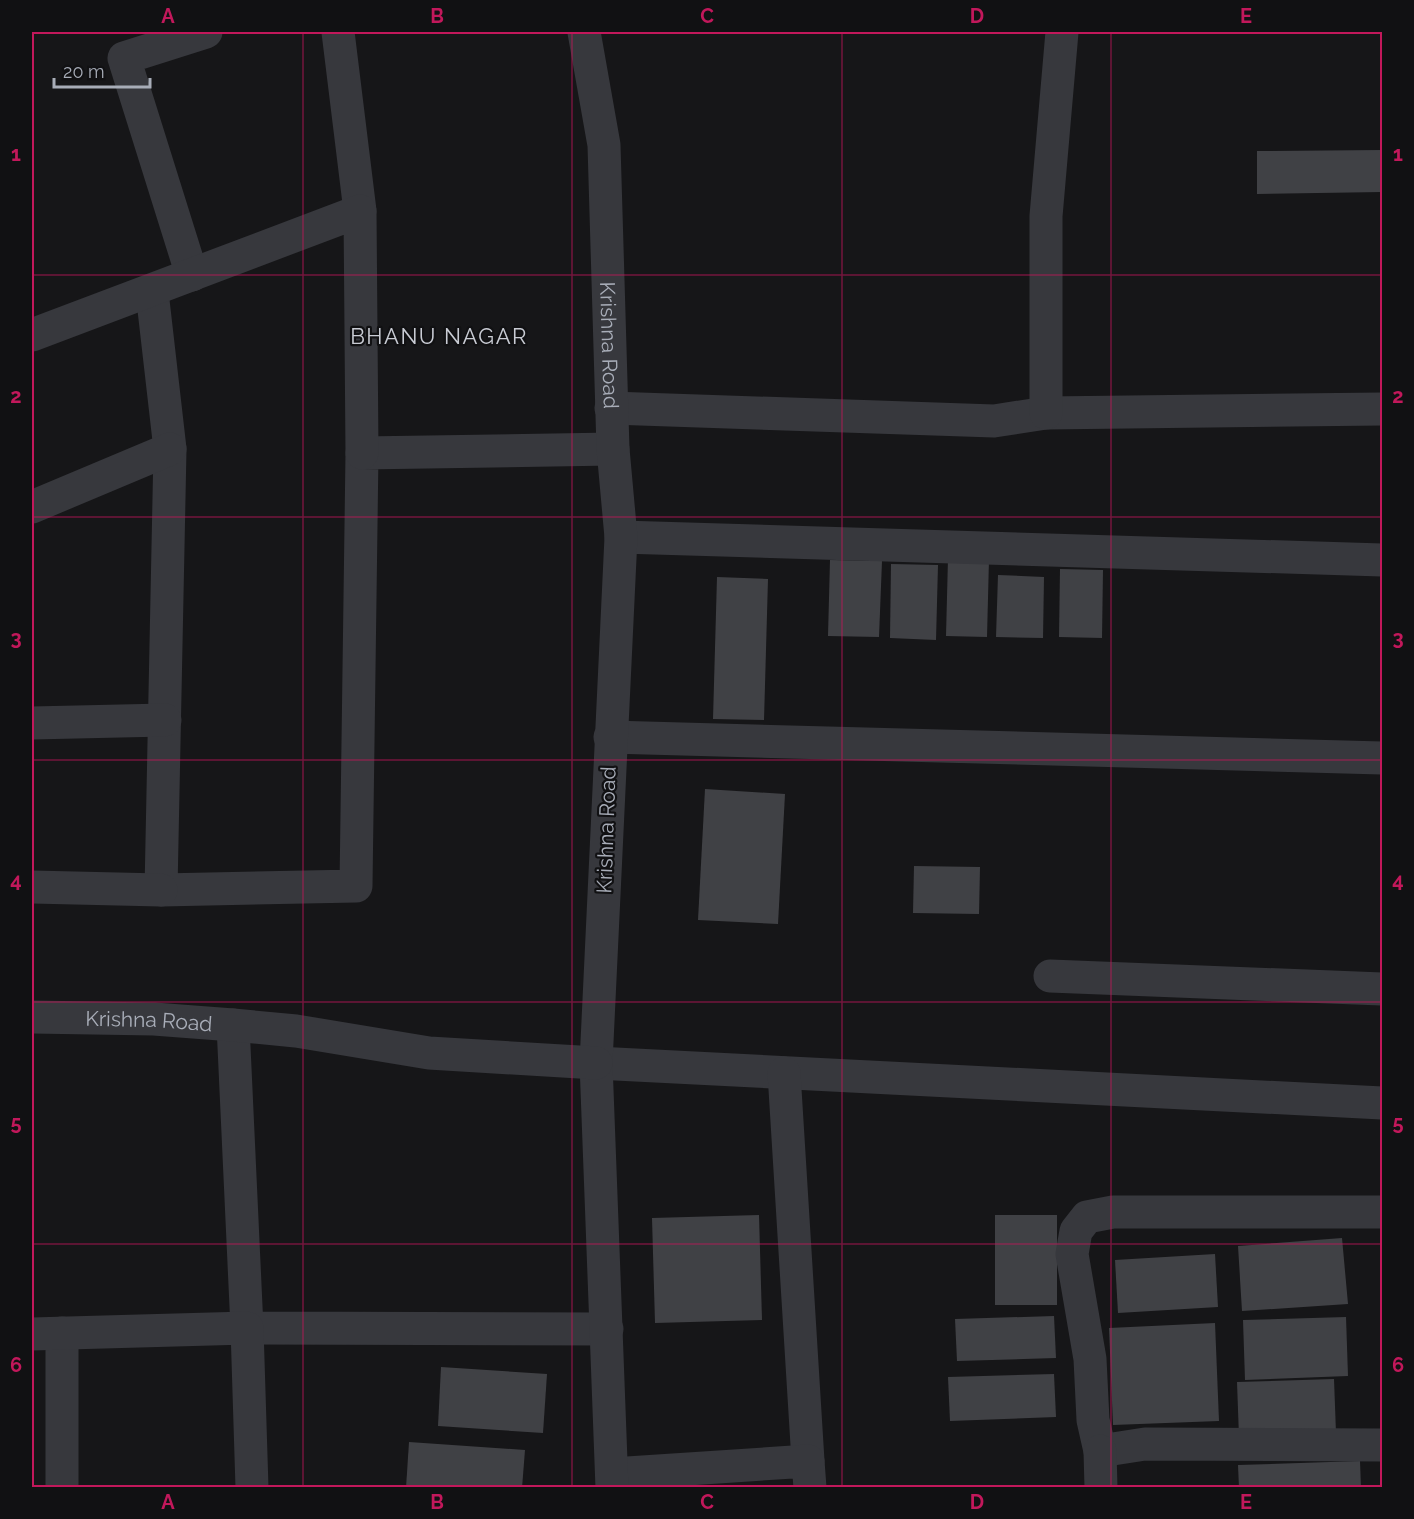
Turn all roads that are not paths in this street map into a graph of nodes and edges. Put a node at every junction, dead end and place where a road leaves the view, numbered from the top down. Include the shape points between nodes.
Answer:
1 (206, 32) edge
2 (338, 32) edge
3 (584, 32) edge
4 (1062, 32) edge
5 (360, 211) junction
6 (192, 275) junction
7 (152, 291) junction
8 (32, 335) edge
9 (611, 408) junction
10 (1383, 409) edge
11 (1046, 413) junction
12 (170, 449) junction
13 (612, 449) junction
14 (362, 453) junction
15 (32, 507) edge
16 (621, 537) junction
17 (1383, 560) edge
18 (165, 720) junction
19 (32, 723) edge
20 (610, 737) junction
21 (1383, 759) edge
22 (32, 887) edge
23 (161, 890) junction
24 (1050, 976) dead end
25 (1383, 989) edge
26 (32, 1017) edge
27 (233, 1025) junction
28 (596, 1063) junction
29 (784, 1073) junction
30 (1383, 1103) edge
31 (1383, 1212) edge
32 (247, 1328) junction
33 (608, 1329) junction
34 (47, 1334) edge
35 (1383, 1445) edge
36 (1100, 1451) junction
37 (809, 1474) edge
38 (612, 1481) edge
39 (62, 1488) edge
40 (252, 1488) edge
41 (1101, 1488) edge

1 - 6 street via 124,58
2 - 5 street
3 - 9 street, Krishna Road via 604,145
4 - 11 street via 1046,216
5 - 6 street
5 - 14 street
6 - 7 street
7 - 8 street
7 - 12 street
9 - 11 street via 994,421
9 - 13 street, Krishna Road
10 - 11 street
12 - 15 street
12 - 18 street
13 - 14 street
13 - 16 street, Krishna Road
14 - 23 street via 356,886
16 - 17 street
16 - 20 street, Krishna Road
18 - 19 street
18 - 23 street
20 - 21 street
20 - 28 street, Krishna Road
22 - 23 street
24 - 25 street
26 - 27 street, Krishna Road
27 - 28 street, Krishna Road via 296,1030 429,1053
27 - 32 street
28 - 29 street
28 - 33 street
29 - 30 street
29 - 37 street
31 - 36 street via 1113,1212 1087,1217 1076,1231 1072,1254 1090,1359 1093,1420
32 - 33 street
32 - 34 street
32 - 40 street
33 - 38 street
34 - 39 street
35 - 36 street via 1145,1444
36 - 41 street
37 - 38 street

